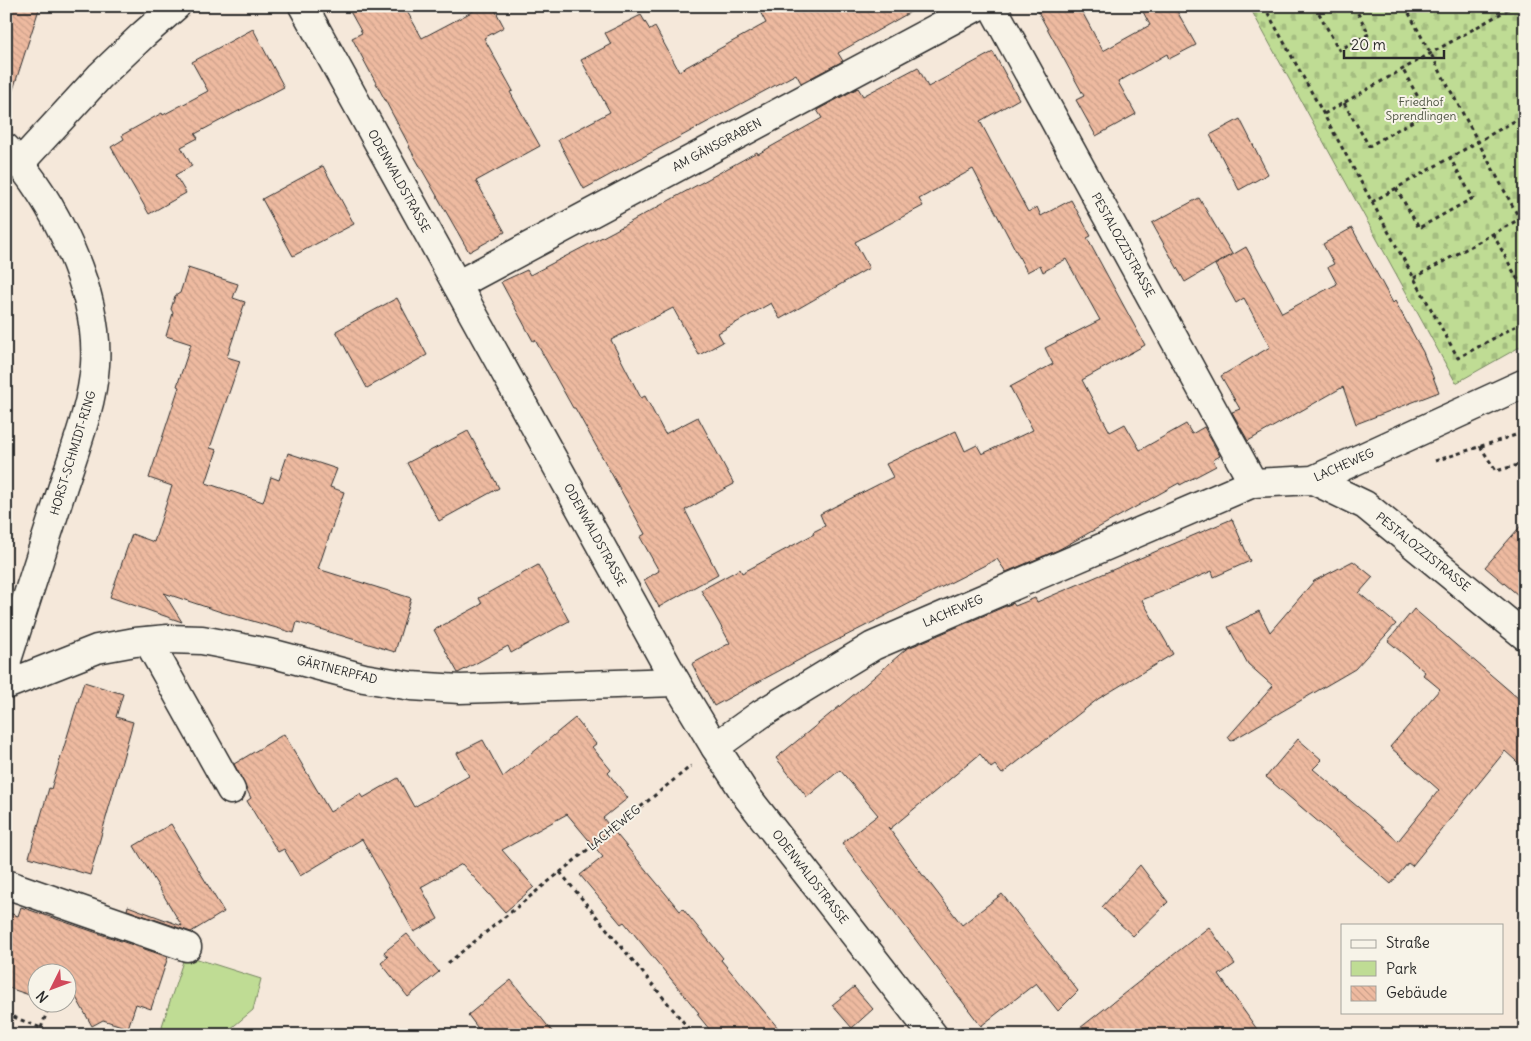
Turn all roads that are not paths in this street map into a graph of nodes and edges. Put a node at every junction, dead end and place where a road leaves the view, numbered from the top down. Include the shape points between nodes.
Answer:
1 (176, 6) edge
2 (302, 6) edge
3 (978, 6) edge
4 (992, 6) edge
5 (13, 156) edge
6 (457, 284) junction
7 (1525, 383) edge
8 (1313, 480) junction
9 (1253, 483) junction
10 (1525, 636) edge
11 (148, 641) junction
12 (6, 663) edge
13 (676, 682) junction
14 (6, 685) edge
15 (715, 746) junction
16 (231, 790) dead end
17 (6, 884) edge
18 (187, 947) dead end
19 (933, 1035) edge

1 - 5 street, HORST-SCHMIDT-RING
2 - 6 street, ODENWALDSTRASSE
3 - 6 street, AM GÄNSGRABEN
4 - 9 street, PESTALOZZISTRASSE
5 - 12 street, HORST-SCHMIDT-RING via 53,213 76,259 91,314 96,363 87,412
6 - 13 street, ODENWALDSTRASSE
7 - 8 street, LACHEWEG
8 - 9 street, LACHEWEG
8 - 10 street, PESTALOZZISTRASSE via 1365,505
9 - 15 street, LACHEWEG via 873,646
11 - 13 street, GÄRTNERPFAD via 202,640 411,686 460,689
11 - 14 street, GÄRTNERPFAD via 97,649
11 - 16 street
13 - 15 street, ODENWALDSTRASSE
15 - 19 street, ODENWALDSTRASSE via 748,798
17 - 18 street

